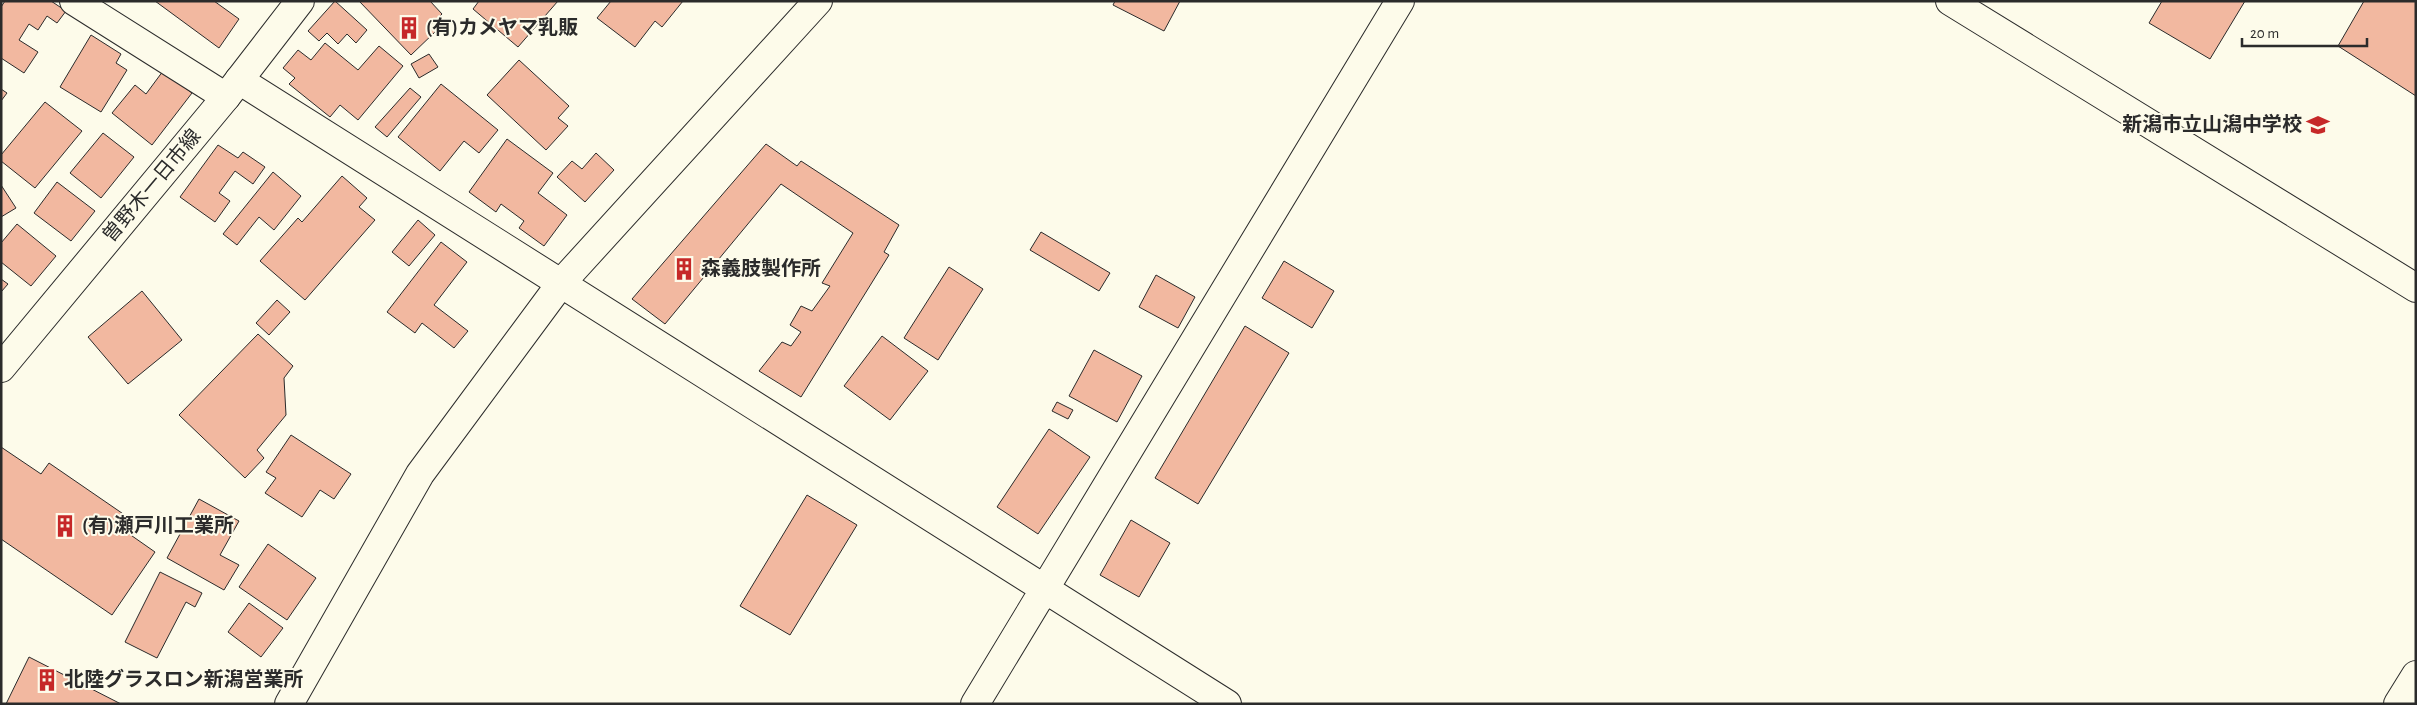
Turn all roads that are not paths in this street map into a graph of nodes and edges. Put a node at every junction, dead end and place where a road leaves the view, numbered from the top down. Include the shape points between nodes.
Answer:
1 (74, 1) edge
2 (300, 1) edge
3 (818, 1) edge
4 (1400, 1) edge
5 (1950, 1) edge
6 (233, 89) junction
7 (562, 282) junction
8 (2416, 288) edge
9 (1, 368) edge
10 (1045, 589) junction
11 (2416, 675) edge
12 (289, 704) edge
13 (975, 704) edge
14 (1227, 704) edge
15 (2398, 704) edge

1 - 6 street
2 - 6 street, 曽野木一日市線
3 - 7 street
4 - 10 street
5 - 8 street
6 - 7 street
6 - 9 street, 曽野木一日市線
7 - 10 street
7 - 12 street via 420,474
10 - 13 street
10 - 14 street
11 - 15 street

